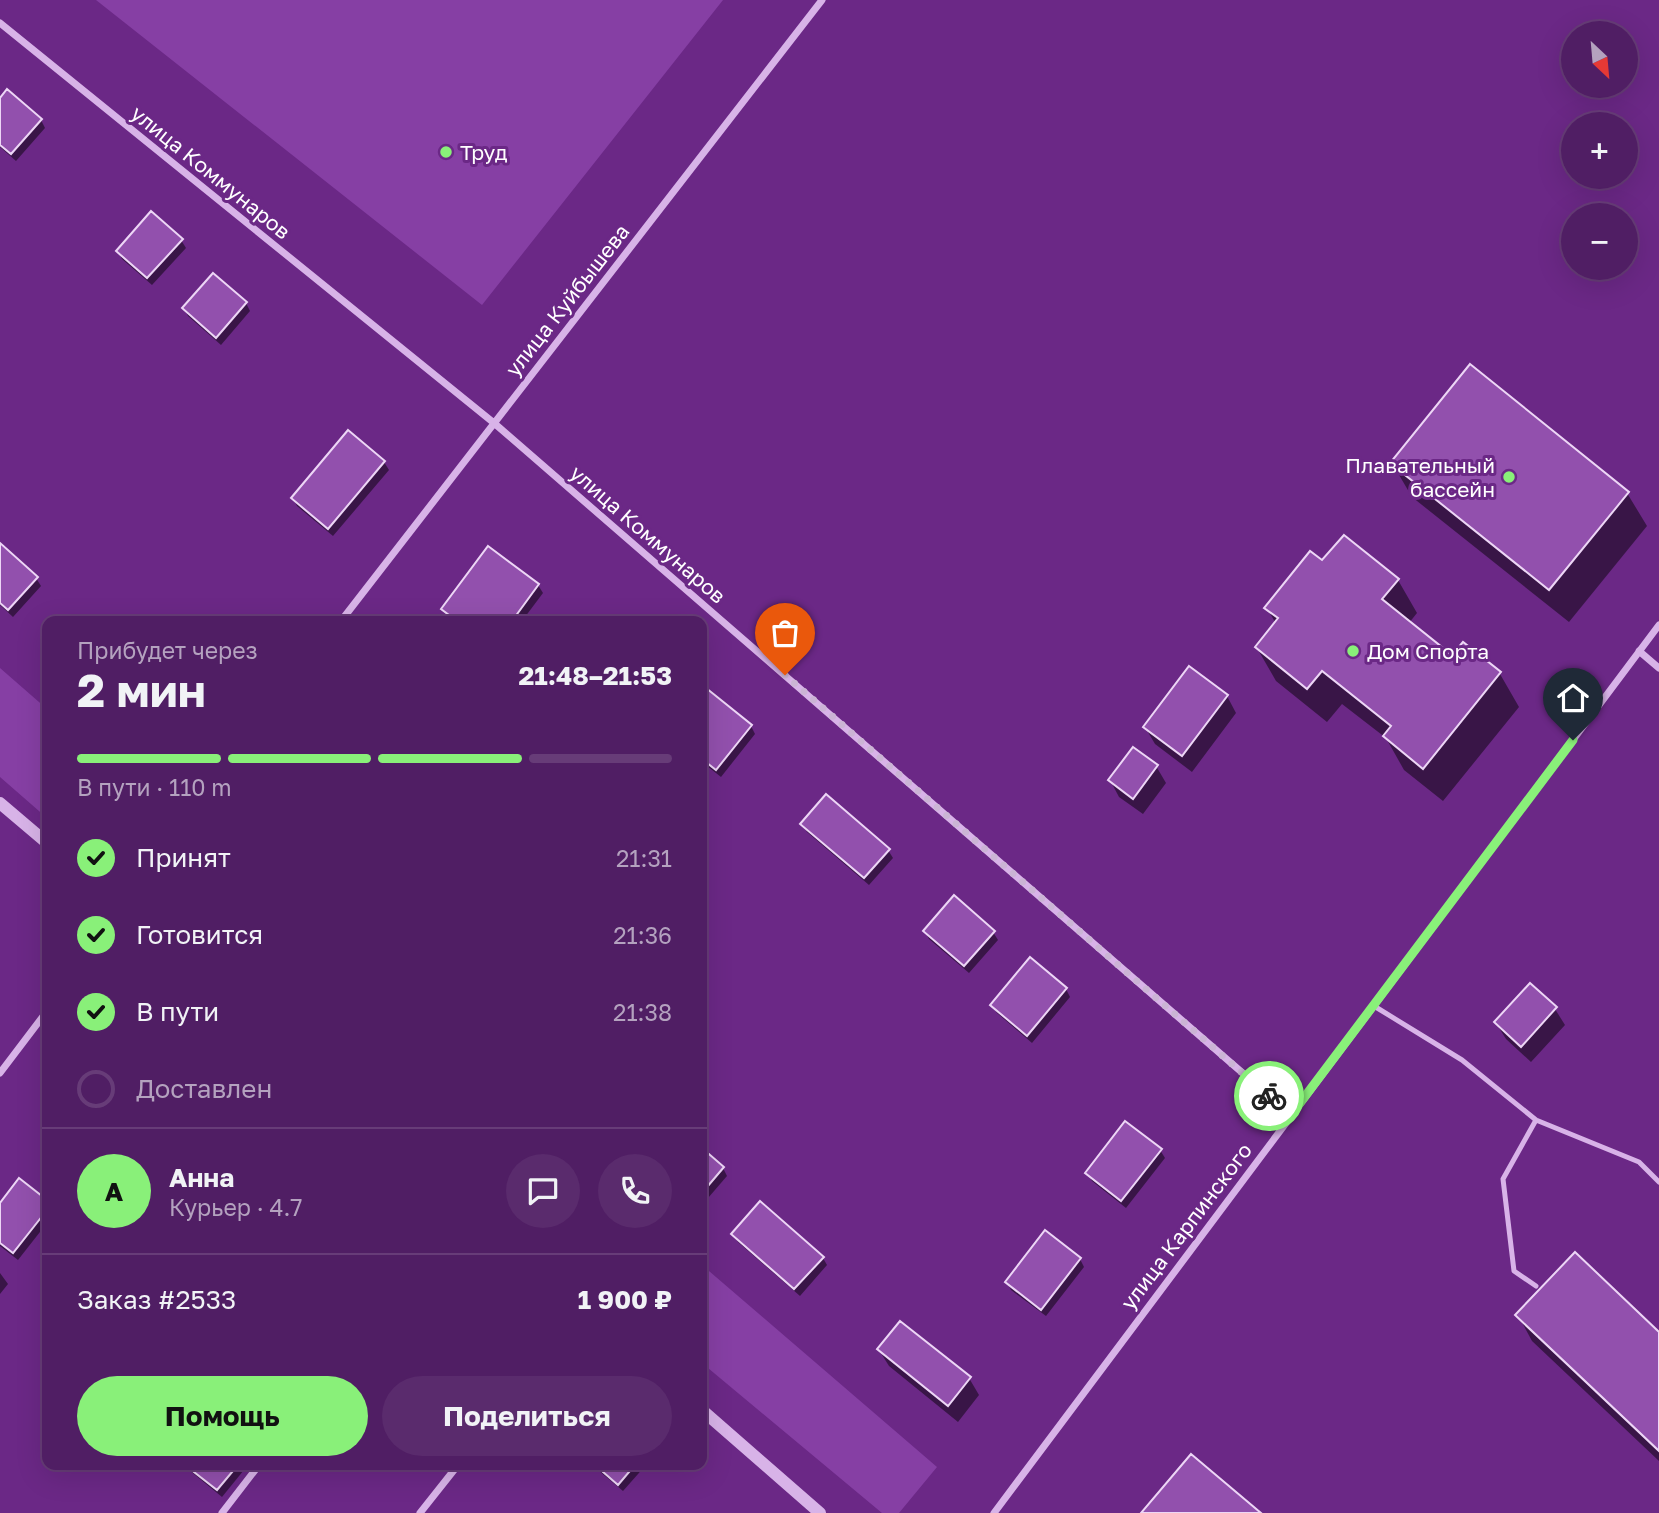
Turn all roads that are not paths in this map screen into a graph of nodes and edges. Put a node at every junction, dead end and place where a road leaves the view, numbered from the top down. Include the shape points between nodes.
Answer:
1 (822, 0) edge
2 (0, 23) edge
3 (494, 423) junction
4 (345, 616) edge
5 (1659, 625) edge
6 (1639, 651) junction
7 (1659, 667) edge
8 (0, 803) edge
9 (42, 839) edge
10 (1374, 1006) junction
11 (42, 1018) edge
12 (0, 1073) edge
13 (1291, 1115) junction
14 (1536, 1120) junction
15 (1659, 1182) edge
16 (1536, 1286) dead end
17 (707, 1414) edge
18 (255, 1470) edge
19 (454, 1470) edge
20 (222, 1513) edge
21 (419, 1513) edge
22 (820, 1513) edge
23 (994, 1513) edge

1 - 3 street, улица Куйбышева
2 - 3 street, улица Коммунаров
3 - 4 street, улица Куйбышева
3 - 13 street, улица Коммунаров
5 - 6 street, улица Карпинского
6 - 7 street
6 - 10 street, улица Карпинского
8 - 9 street
10 - 13 street, улица Карпинского
10 - 14 lane via 1462,1060
11 - 12 street
13 - 23 street, улица Карпинского
14 - 15 lane via 1639,1162
14 - 16 lane via 1503,1179 1514,1270
17 - 22 street
18 - 20 street
19 - 21 street

